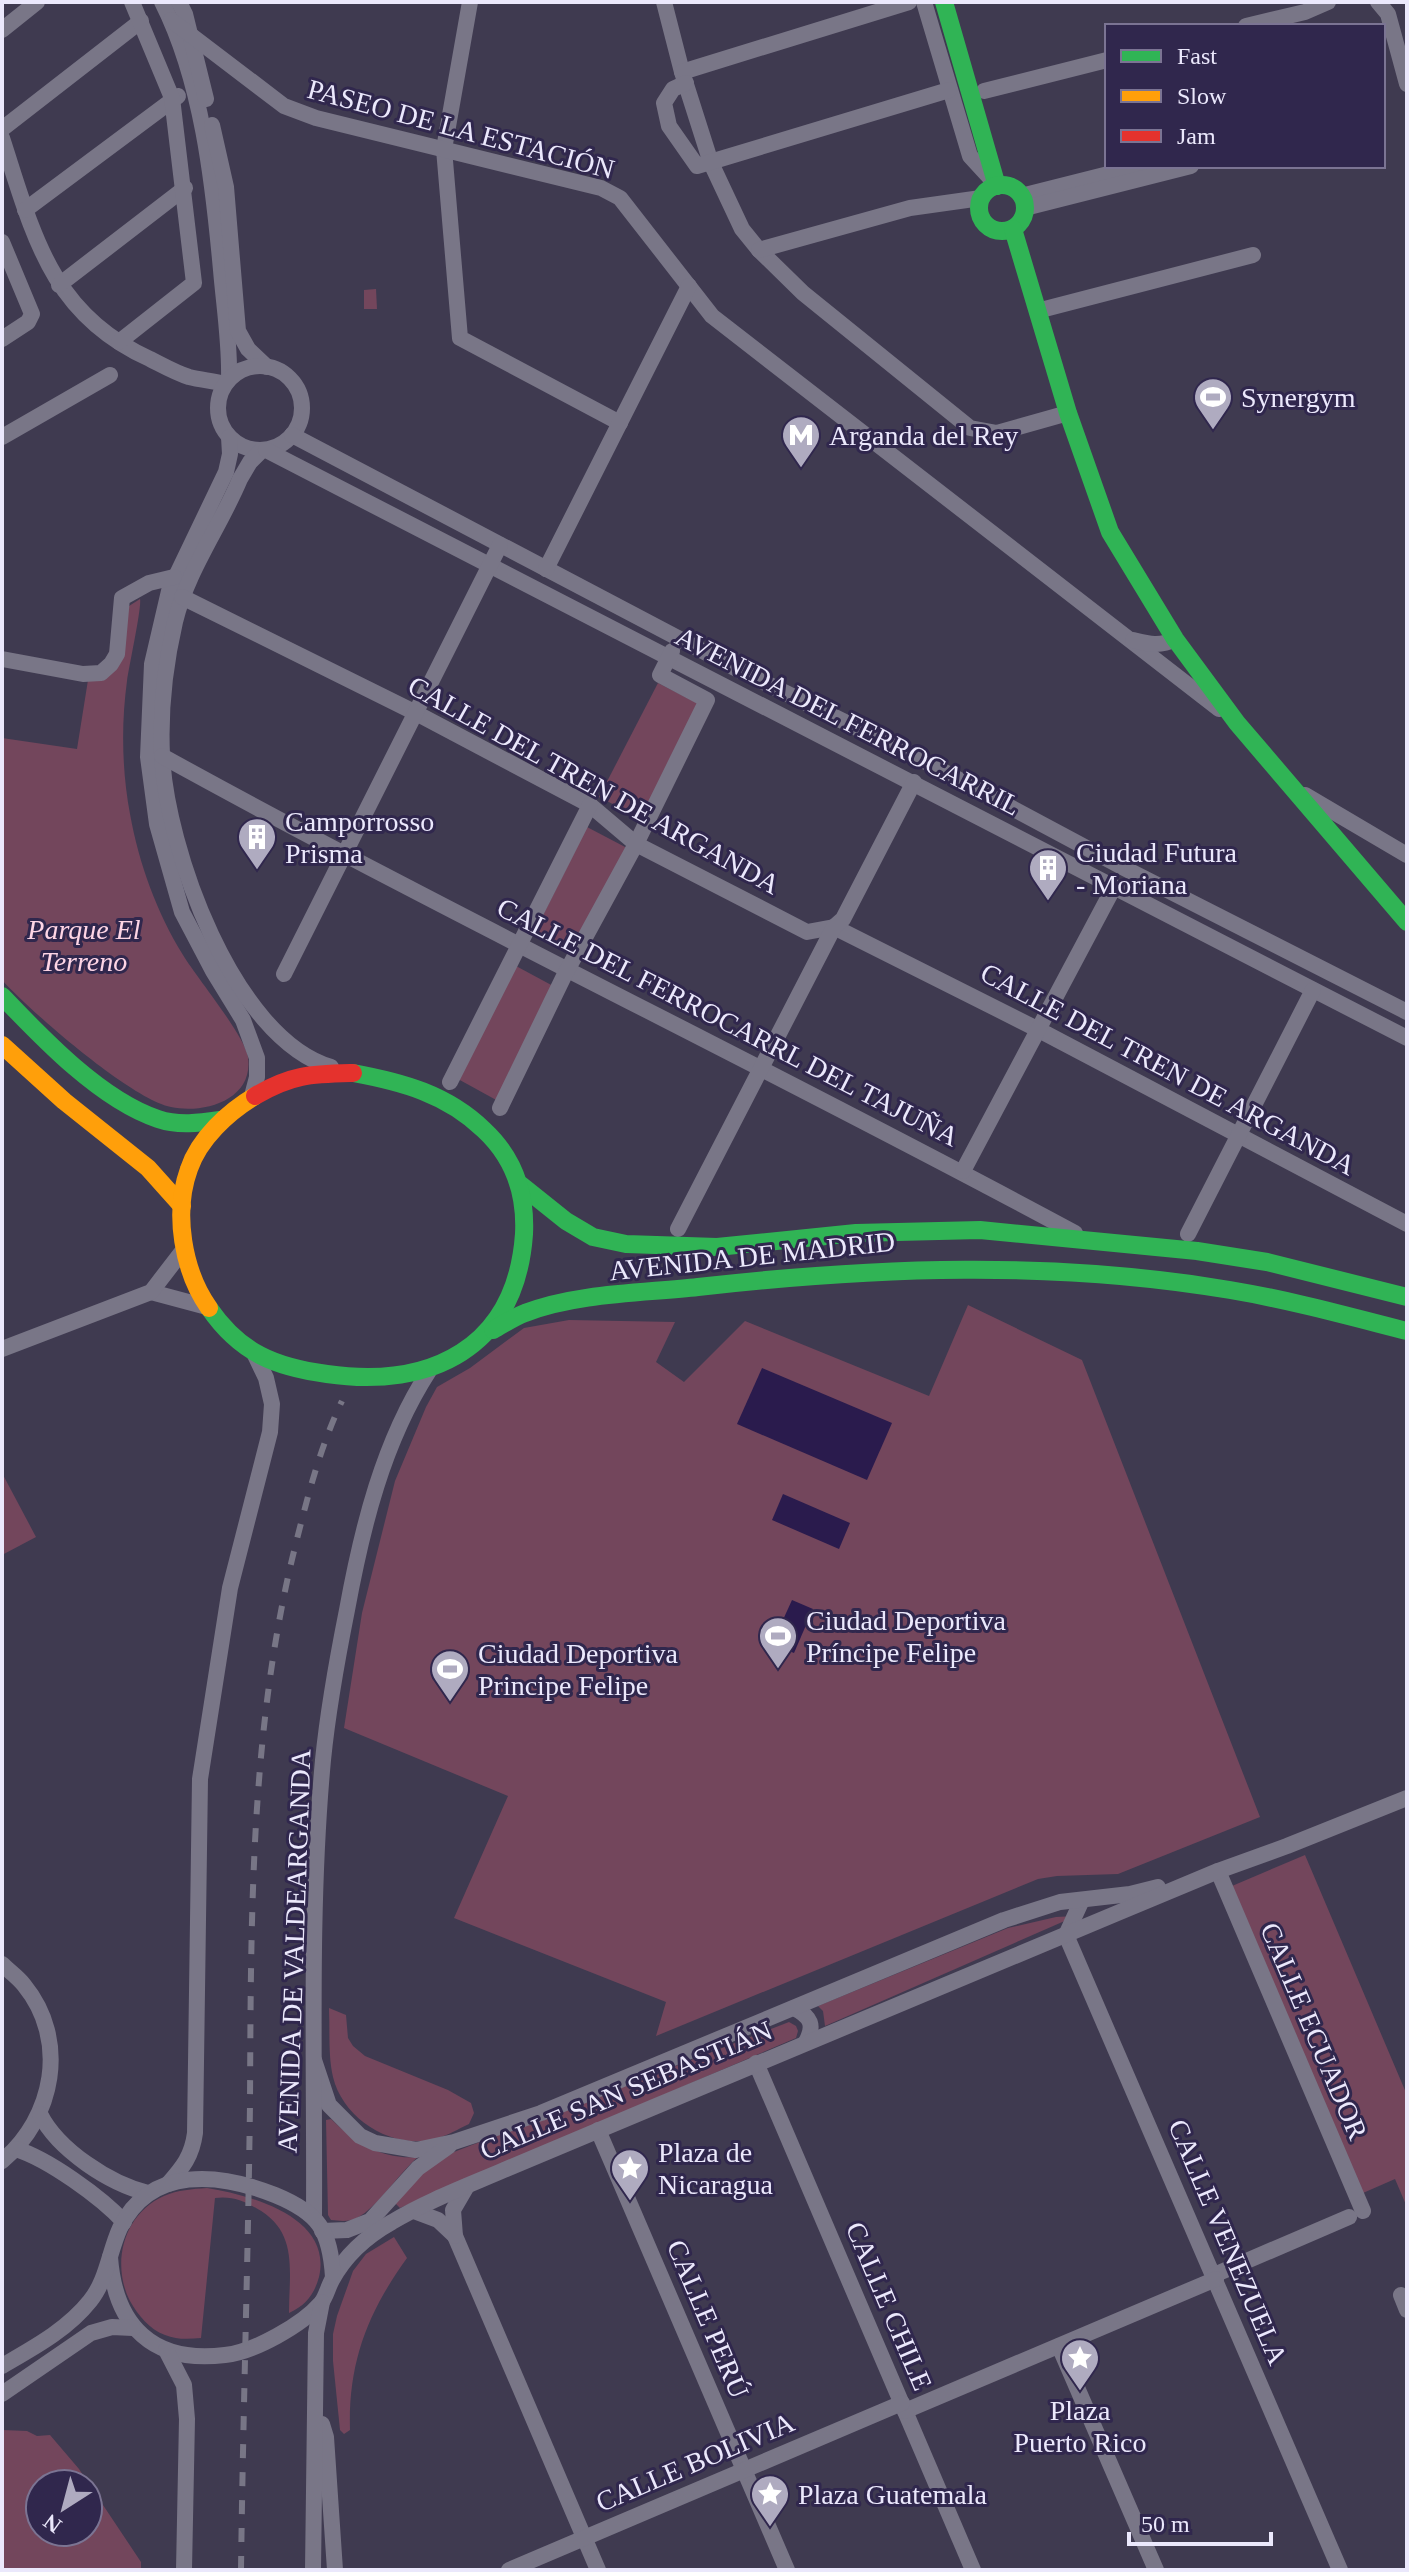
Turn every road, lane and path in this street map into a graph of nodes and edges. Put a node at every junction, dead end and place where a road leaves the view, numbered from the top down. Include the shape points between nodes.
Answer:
1 (37, 2) edge
2 (132, 2) edge
3 (162, 2) edge
4 (179, 2) edge
5 (470, 2) edge
6 (664, 2) edge
7 (909, 2) edge
8 (924, 2) edge
9 (944, 2) edge
10 (959, 2) edge
11 (1328, 2) edge
12 (1378, 2) edge
13 (171, 20) junction
14 (141, 21) junction
15 (1254, 24) edge
16 (2, 30) edge
17 (191, 36) junction
18 (1105, 61) edge
19 (684, 78) junction
20 (1407, 84) edge
21 (197, 88) junction
22 (949, 90) junction
23 (984, 91) junction
24 (172, 98) junction
25 (2, 129) edge
26 (2, 138) edge
27 (444, 149) junction
28 (711, 163) junction
29 (1131, 168) edge
30 (1178, 168) edge
31 (185, 188) junction
32 (1013, 194) junction
33 (981, 198) junction
34 (25, 210) junction
35 (1013, 229) junction
36 (2, 242) edge
37 (759, 250) junction
38 (1253, 255) dead end
39 (59, 285) junction
40 (689, 286) junction
41 (1037, 311) junction
42 (2, 339) edge
43 (119, 342) junction
44 (267, 367) junction
45 (110, 375) dead end
46 (227, 382) junction
47 (1068, 413) junction
48 (620, 423) junction
49 (292, 435) junction
50 (2, 437) edge
51 (229, 437) junction
52 (264, 450) junction
53 (500, 545) junction
54 (489, 567) junction
55 (546, 569) junction
56 (174, 577) junction
57 (182, 597) junction
58 (678, 638) junction
59 (1128, 639) junction
60 (1175, 639) junction
61 (668, 657) junction
62 (2, 659) edge
63 (414, 712) junction
64 (1237, 723) junction
65 (162, 756) junction
66 (914, 782) junction
67 (1293, 788) junction
68 (590, 805) junction
69 (636, 844) junction
70 (1407, 855) edge
71 (342, 857) junction
72 (1114, 887) junction
73 (1407, 922) edge
74 (834, 927) junction
75 (520, 945) junction
76 (567, 969) junction
77 (284, 974) dead end
78 (1313, 990) junction
79 (2, 996) edge
80 (1407, 1012) edge
81 (1039, 1030) junction
82 (1407, 1038) edge
83 (2, 1045) edge
84 (761, 1068) junction
85 (353, 1073) junction
86 (450, 1082) dead end
87 (252, 1096) junction
88 (500, 1108) dead end
89 (220, 1120) junction
90 (1239, 1135) junction
91 (963, 1171) junction
92 (521, 1185) junction
93 (182, 1206) junction
94 (1407, 1224) edge
95 (678, 1229) dead end
96 (1188, 1234) dead end
97 (1087, 1239) junction
98 (184, 1249) junction
99 (151, 1292) junction
100 (1407, 1297) edge
101 (208, 1307) junction
102 (1407, 1331) edge
103 (487, 1333) junction
104 (2, 1349) edge
105 (254, 1354) junction
106 (430, 1370) junction
107 (1407, 1798) edge
108 (1218, 1871) junction
109 (1082, 1900) junction
110 (1066, 1935) junction
111 (2, 1964) edge
112 (794, 2008) junction
113 (806, 2042) junction
114 (314, 2060) junction
115 (756, 2063) junction
116 (40, 2114) junction
117 (598, 2130) junction
118 (454, 2142) junction
119 (16, 2149) junction
120 (2, 2161) edge
121 (168, 2184) junction
122 (467, 2186) junction
123 (148, 2193) junction
124 (414, 2211) junction
125 (1356, 2214) joint
126 (124, 2222) junction
127 (318, 2223) junction
128 (455, 2236) junction
129 (110, 2257) junction
130 (333, 2277) junction
131 (1215, 2277) junction
132 (322, 2302) junction
133 (133, 2328) junction
134 (1059, 2346) junction
135 (166, 2350) junction
136 (2, 2366) edge
137 (2, 2394) edge
138 (316, 2405) junction
139 (903, 2407) junction
140 (744, 2470) junction
141 (584, 2538) junction
142 (184, 2570) edge
143 (313, 2570) edge
144 (335, 2570) edge
145 (509, 2570) edge
146 (598, 2570) edge
147 (787, 2570) edge
148 (973, 2570) edge
149 (1156, 2570) edge
150 (1340, 2570) edge

1 - 16 street
2 - 14 street
3 - 13 street
4 - 17 street
5 - 27 street
6 - 19 street
7 - 19 street
8 - 22 street
9 - 32 main road
10 - 23 main road
11 - 15 street
12 - 20 street via 1388,14
13 - 17 street, PASEO DE LA ESTACIÓN
13 - 21 street
14 - 24 street
14 - 25 street
17 - 21 street
17 - 27 street, PASEO DE LA ESTACIÓN via 284,106
18 - 23 street
19 - 28 street
19 - 28 street via 664,103 669,126 697,166
21 - 24 street
21 - 44 street via 226,187 238,331
21 - 46 street via 213,186
22 - 28 street
22 - 32 street via 970,156
23 - 32 main road
24 - 31 street
24 - 34 street
26 - 34 street
27 - 40 street, PASEO DE LA ESTACIÓN via 601,188 620,198
27 - 48 street via 460,338
28 - 37 street via 742,229
29 - 32 street
30 - 32 street
31 - 39 street
31 - 43 street via 194,283
32 - 33 main road via 990,188
32 - 35 main road via 1023,217
33 - 35 main road via 984,222 1000,231
33 - 37 street via 910,208
34 - 39 street
35 - 41 main road
36 - 42 street via 32,314
37 - 47 street via 803,293 970,428 997,433
38 - 41 street
39 - 43 street via 80,312
40 - 48 street
40 - 59 street, PASEO DE LA ESTACIÓN via 712,316
41 - 47 main road
43 - 46 street via 189,377
44 - 46 street via 240,371
44 - 49 street via 292,381 299,394 302,408
45 - 50 street
46 - 51 street via 218,411
47 - 60 main road via 1110,532
48 - 55 street
49 - 52 street
49 - 53 street, AVENIDA DEL FERROCARRIL
51 - 52 street via 239,445
51 - 56 street via 230,454 219,490
52 - 54 street, AVENIDA DEL FERROCARRIL
52 - 57 street via 240,479
53 - 54 street
53 - 55 street, AVENIDA DEL FERROCARRIL
54 - 61 street, AVENIDA DEL FERROCARRIL
54 - 63 street
55 - 58 street, AVENIDA DEL FERROCARRIL
56 - 62 street via 122,598 117,654 101,673
56 - 87 street via 152,664 151,790 182,912 243,1020 257,1058
57 - 63 street, CALLE DEL TREN DE ARGANDA
57 - 65 street via 167,666
58 - 61 street
58 - 80 street, AVENIDA DEL FERROCARRIL
59 - 60 street via 1154,645
59 - 64 street, PASEO DE LA ESTACIÓN
60 - 64 main road
61 - 66 street, AVENIDA DEL FERROCARRIL
61 - 69 street via 660,675 707,700
63 - 68 street, CALLE DEL TREN DE ARGANDA
63 - 71 street
64 - 67 main road
65 - 71 street, CALLE DEL FERROCARRL DEL TAJUÑA
65 - 85 street via 181,853 198,905 234,977 267,1025 303,1053
66 - 72 street, AVENIDA DEL FERROCARRIL
66 - 74 street via 843,919
67 - 70 street
67 - 73 main road
68 - 69 street, CALLE DEL TREN DE ARGANDA
68 - 75 street
69 - 74 street, CALLE DEL TREN DE ARGANDA via 807,932
69 - 76 street
71 - 75 street, CALLE DEL FERROCARRL DEL TAJUÑA
71 - 77 street
72 - 78 street, AVENIDA DEL FERROCARRIL
72 - 81 street
74 - 81 street, CALLE DEL TREN DE ARGANDA
74 - 84 street
75 - 76 street, CALLE DEL FERROCARRL DEL TAJUÑA
75 - 86 street
76 - 84 street, CALLE DEL FERROCARRL DEL TAJUÑA
76 - 88 street
78 - 82 street, AVENIDA DEL FERROCARRIL
78 - 90 street
79 - 89 main road via 84,1071 142,1112 175,1123
81 - 90 street, CALLE DEL TREN DE ARGANDA
81 - 91 street
83 - 93 main road via 59,1097 141,1159
84 - 91 street, CALLE DEL FERROCARRL DEL TAJUÑA
84 - 95 street
85 - 87 main road via 301,1075
85 - 92 main road via 403,1083 454,1106 504,1152
87 - 89 main road
89 - 93 main road via 190,1167
90 - 94 street, CALLE DEL TREN DE ARGANDA
90 - 96 street
91 - 97 street, CALLE DEL FERROCARRL DEL TAJUÑA
92 - 97 main road, AVENIDA DE MADRID via 593,1237 626,1244 717,1247 856,1233 980,1230
92 - 103 main road via 520,1275
93 - 98 main road
97 - 100 main road, AVENIDA DE MADRID via 1267,1262
98 - 99 street
98 - 101 main road
99 - 101 street
99 - 104 street
101 - 105 main road
102 - 103 main road, AVENIDA DE MADRID via 1299,1304 1161,1280 929,1267 786,1275 566,1303 529,1311
103 - 106 main road
105 - 106 main road via 303,1370 360,1379
105 - 121 street via 272,1404 270,1432 230,1588 200,1779 195,2133 192,2153
106 - 114 street, AVENIDA DE VALDEARGANDA via 376,1488 336,1665 323,1760
107 - 108 street, CALLE SAN SEBASTIÁN
108 - 109 street, CALLE SAN SEBASTIÁN via 1130,1894
108 - 110 street, CALLE SAN SEBASTIÁN
108 - 125 street, CALLE ECUADOR
109 - 110 street
109 - 112 street, CALLE SAN SEBASTIÁN via 1004,1920
110 - 113 street, CALLE SAN SEBASTIÁN
110 - 131 street, CALLE VENEZUELA
111 - 116 street via 24,1985 46,2026 51,2074
112 - 113 street, CALLE SAN SEBASTIÁN via 811,2022
112 - 118 street, CALLE SAN SEBASTIÁN via 541,2113
113 - 115 street, CALLE SAN SEBASTIÁN
114 - 118 street via 329,2105 360,2136 416,2150
114 - 127 street, AVENIDA DE VALDEARGANDA
115 - 117 street, CALLE SAN SEBASTIÁN
115 - 139 street, CALLE CHILE
116 - 119 street
116 - 123 street via 60,2143 128,2188
117 - 122 street, CALLE SAN SEBASTIÁN
117 - 140 street, CALLE PERÚ
118 - 127 street via 418,2168 370,2221 347,2230
119 - 120 street
119 - 126 street via 48,2164
121 - 123 street
121 - 127 street via 219,2178 248,2185
122 - 124 street, CALLE SAN SEBASTIÁN
122 - 128 street via 453,2210
123 - 126 street
124 - 128 street via 438,2220
124 - 130 street, CALLE SAN SEBASTIÁN via 366,2239
125 - 131 street, CALLE BOLIVIA
126 - 129 street
127 - 130 street via 331,2251
128 - 141 street
129 - 133 street via 112,2280
129 - 136 street via 91,2301 63,2327
130 - 132 street
131 - 134 street, CALLE BOLIVIA
131 - 150 street, CALLE VENEZUELA
132 - 135 street via 279,2334 228,2355
132 - 138 street via 316,2333
133 - 135 street
133 - 137 street via 91,2333
134 - 139 street, CALLE BOLIVIA
134 - 149 street
135 - 142 street via 184,2385 187,2419
138 - 143 street
138 - 144 street via 326,2437
139 - 140 street, CALLE BOLIVIA
139 - 148 street, CALLE CHILE
140 - 141 street, CALLE BOLIVIA
140 - 147 street
141 - 145 street, CALLE BOLIVIA
141 - 146 street

